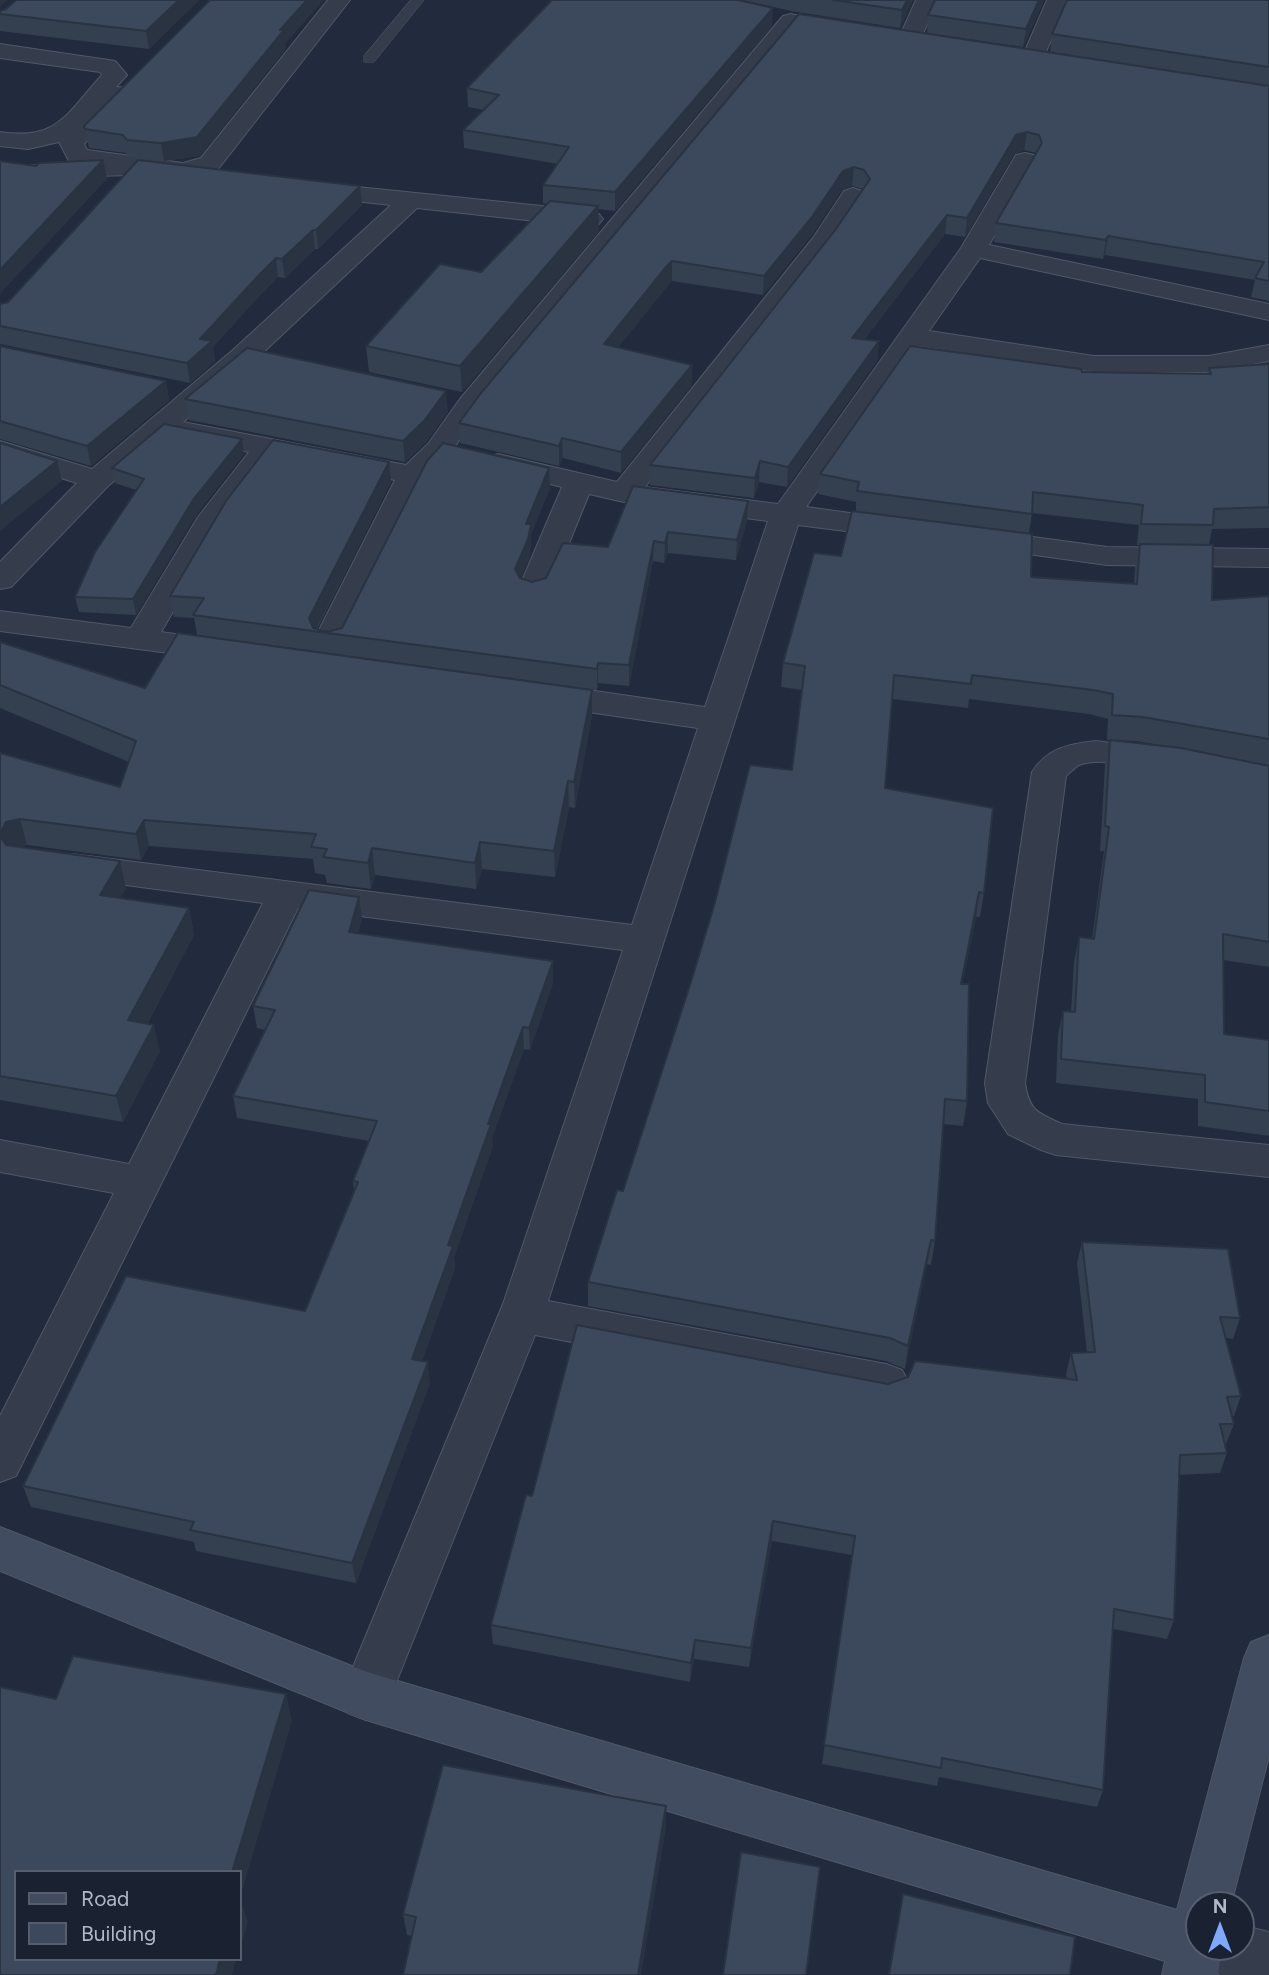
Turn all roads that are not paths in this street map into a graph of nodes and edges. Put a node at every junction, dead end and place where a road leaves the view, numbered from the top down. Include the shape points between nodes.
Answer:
1 (339, 0) edge
2 (418, 0) edge
3 (927, 0) edge
4 (1058, 0) edge
5 (765, 15) edge
6 (885, 36) edge
7 (908, 40) junction
8 (936, 44) edge
9 (0, 51) edge
10 (1005, 55) edge
11 (369, 59) dead end
12 (1032, 60) junction
13 (1059, 64) edge
14 (138, 76) edge
15 (0, 139) edge
16 (1025, 160) dead end
17 (134, 168) junction
18 (7, 174) edge
19 (230, 180) edge
20 (285, 186) edge
21 (853, 196) dead end
22 (107, 197) edge
23 (410, 201) junction
24 (624, 223) junction
25 (973, 248) junction
26 (1269, 312) edge
27 (910, 336) junction
28 (1269, 353) edge
29 (160, 426) junction
30 (268, 447) junction
31 (0, 450) edge
32 (459, 455) junction
33 (412, 475) junction
34 (97, 480) junction
35 (579, 482) junction
36 (624, 493) junction
37 (786, 514) junction
38 (1269, 558) edge
39 (0, 580) edge
40 (534, 590) edge
41 (0, 621) edge
42 (141, 639) junction
43 (255, 654) edge
44 (350, 668) edge
45 (514, 691) edge
46 (720, 720) junction
47 (1193, 765) edge
48 (41, 862) edge
49 (286, 895) junction
50 (647, 940) junction
51 (0, 1156) edge
52 (1269, 1161) edge
53 (140, 1182) junction
54 (521, 1314) junction
55 (886, 1382) edge
56 (0, 1462) edge
57 (0, 1549) edge
58 (1269, 1658) edge
59 (366, 1696) junction
60 (1213, 1891) edge
61 (1185, 1934) edge

1 - 14 street via 210,163 183,170 78,156 71,143
2 - 11 lane
3 - 7 street
4 - 12 street
5 - 24 street via 803,23
6 - 7 street
7 - 8 street
9 - 15 street via 107,66 115,75 57,135 20,142
10 - 12 street
12 - 13 street
16 - 25 street
17 - 18 street
17 - 19 street
17 - 22 street
20 - 23 street
21 - 36 street via 823,242
23 - 24 street
23 - 29 street via 256,359 181,393
24 - 32 street via 456,402
25 - 26 street
25 - 27 street
27 - 28 street via 1094,364 1209,364
27 - 37 street
29 - 30 street
29 - 34 street
30 - 33 street
30 - 42 street via 213,517
31 - 34 street
32 - 33 street
32 - 35 street
33 - 44 street via 320,651
34 - 39 street
35 - 36 street
35 - 40 street
36 - 37 street
37 - 38 street via 1107,556
37 - 46 street
41 - 42 street
42 - 43 street
45 - 46 street
46 - 50 street
47 - 52 street via 1096,752 1070,755 1049,772 1005,1083 1008,1103 1022,1123 1056,1139
48 - 49 street
49 - 50 street
49 - 53 street
50 - 54 street
51 - 53 street
53 - 56 street
54 - 55 street
54 - 59 street
57 - 59 street
58 - 60 street
59 - 61 street

